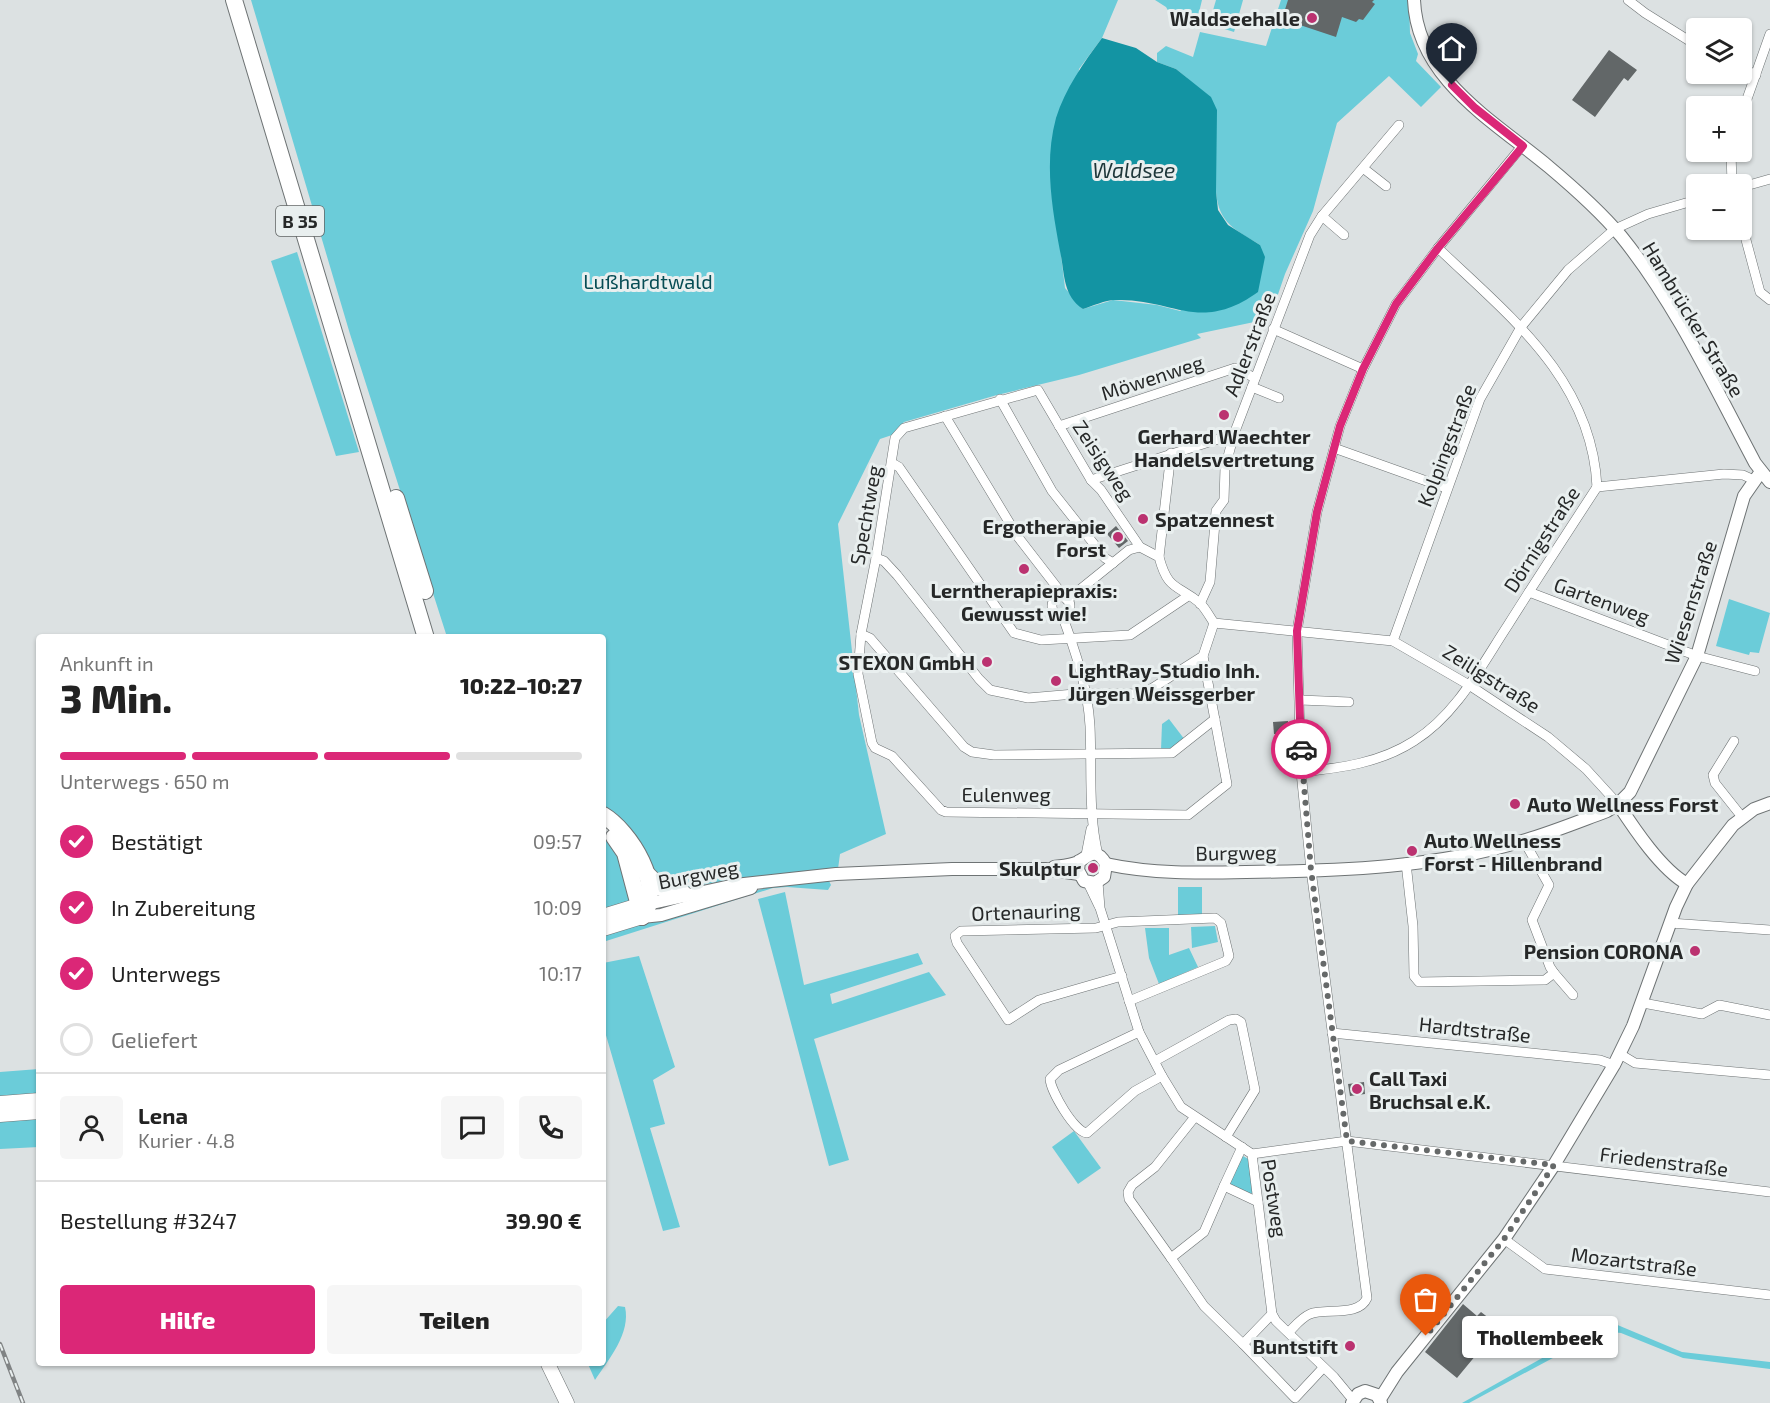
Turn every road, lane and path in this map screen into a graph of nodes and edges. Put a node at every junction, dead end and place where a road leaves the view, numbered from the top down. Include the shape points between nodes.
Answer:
1 (234, 0) edge
2 (246, 0) edge
3 (1414, 0) edge
4 (1628, 0) edge
5 (1770, 34) edge
6 (1686, 39) edge
7 (1752, 73) edge
8 (1756, 75) junction
9 (1748, 96) edge
10 (1399, 125) dead end
11 (1523, 146) junction
12 (1363, 168) junction
13 (1770, 179) edge
14 (1752, 184) edge
15 (1386, 186) dead end
16 (1686, 203) edge
17 (1322, 216) junction
18 (1615, 229) junction
19 (1344, 235) dead end
20 (1746, 240) edge
21 (1438, 248) junction
22 (1770, 300) edge
23 (1521, 327) junction
24 (1273, 329) junction
25 (1363, 369) junction
26 (1253, 383) junction
27 (1038, 390) joint
28 (1279, 398) dead end
29 (1000, 399) junction
30 (945, 416) junction
31 (1059, 426) junction
32 (1234, 434) junction
33 (1334, 447) junction
34 (1171, 453) junction
35 (892, 463) junction
36 (1757, 477) junction
37 (1091, 480) junction
38 (1770, 482) edge
39 (1597, 487) junction
40 (1446, 488) junction
41 (1140, 547) junction
42 (1159, 557) junction
43 (876, 558) junction
44 (1113, 563) junction
45 (1529, 592) junction
46 (1188, 596) junction
47 (1064, 599) junction
48 (1200, 604) junction
49 (1062, 615) junction
50 (1214, 623) junction
51 (1297, 631) junction
52 (425, 634) edge
53 (437, 634) edge
54 (861, 634) junction
55 (1071, 640) junction
56 (1393, 641) junction
57 (1203, 656) junction
58 (1697, 656) junction
59 (1755, 671) dead end
60 (1469, 685) junction
61 (1086, 693) junction
62 (1300, 700) junction
63 (1349, 702) dead end
64 (1215, 718) junction
65 (1734, 741) dead end
66 (875, 748) joint
67 (1090, 755) junction
68 (1301, 772) junction
69 (1770, 803) edge
70 (1618, 804) junction
71 (1091, 813) junction
72 (1742, 817) junction
73 (606, 818) edge
74 (606, 831) edge
75 (1524, 841) junction
76 (1406, 863) junction
77 (1093, 868) junction
78 (1311, 870) junction
79 (645, 872) junction
80 (765, 882) junction
81 (1687, 884) junction
82 (684, 894) junction
83 (644, 909) junction
84 (606, 915) edge
85 (1670, 923) junction
86 (1106, 926) junction
87 (606, 928) edge
88 (1770, 930) edge
89 (1554, 973) junction
90 (1122, 976) junction
91 (1573, 995) dead end
92 (1129, 1001) junction
93 (1642, 1003) junction
94 (1770, 1015) edge
95 (1139, 1032) junction
96 (1332, 1033) junction
97 (1617, 1059) junction
98 (1155, 1061) junction
99 (1770, 1074) edge
100 (1162, 1076) junction
101 (36, 1100) edge
102 (0, 1103) edge
103 (36, 1112) edge
104 (0, 1115) edge
105 (1194, 1118) junction
106 (1226, 1137) junction
107 (1347, 1141) junction
108 (1242, 1147) junction
109 (1252, 1154) junction
110 (1554, 1165) junction
111 (1224, 1186) junction
112 (1770, 1192) edge
113 (1258, 1202) junction
114 (1504, 1239) junction
115 (1171, 1258) junction
116 (1770, 1295) edge
117 (1272, 1314) junction
118 (1289, 1332) junction
119 (1243, 1344) junction
120 (549, 1366) edge
121 (1323, 1368) junction
122 (1367, 1398) edge
123 (1294, 1401) edge
124 (567, 1403) edge

1 - 52 highway, B 35
2 - 53 highway, B 35
3 - 11 street, Hambrücker Straße via 1421,40 1435,65 1459,93
4 - 6 street
5 - 8 street
7 - 8 street
8 - 9 street
10 - 12 street, Adlerstraße
11 - 18 street, Hambrücker Straße
11 - 21 street
12 - 15 street
12 - 17 street, Adlerstraße
13 - 14 street
16 - 18 street, Kolpingstraße
17 - 19 street
17 - 24 street, Adlerstraße via 1310,235
18 - 23 street, Kolpingstraße via 1568,270
18 - 36 street, Hambrücker Straße via 1672,312
20 - 22 street via 1761,292
21 - 23 street
21 - 25 street via 1396,304
23 - 39 street via 1550,360 1569,391 1587,432
23 - 40 street, Kolpingstraße via 1480,399
24 - 25 street
24 - 26 street, Adlerstraße
25 - 33 street
26 - 28 street, Möwenweg
26 - 31 street, Möwenweg via 1235,368
26 - 32 street, Adlerstraße
27 - 29 street, Spechtweg
27 - 31 street, Zeisigweg
29 - 30 street, Spechtweg
29 - 44 street via 1052,491
30 - 35 street, Spechtweg via 898,432
30 - 47 street via 1018,537
31 - 37 street, Zeisigweg
32 - 34 street
32 - 48 street, Adlerstraße via 1225,468 1224,500 1216,511 1210,582
33 - 40 street
33 - 51 street via 1317,512
34 - 37 street
34 - 42 street
35 - 43 street, Spechtweg
35 - 55 street via 899,467 1014,633 1041,640
36 - 38 street, Hambrücker Straße
36 - 39 street, Dörnigstraße via 1724,474
36 - 58 street, Wiesenstraße via 1744,496
37 - 41 street, Zeisigweg
39 - 45 street, Dörnigstraße
40 - 56 street, Kolpingstraße
41 - 42 street, Zeisigweg
41 - 44 street via 1129,550
42 - 46 street via 1164,576
43 - 54 street, Spechtweg
43 - 61 street via 885,561 990,690 1028,698
44 - 47 street
45 - 58 street, Gartenweg
45 - 60 street, Dörnigstraße
46 - 48 street
46 - 55 street via 1130,635
47 - 49 street via 1069,610
47 - 49 street via 1054,600 1052,606
48 - 50 street
49 - 55 street, Postweg
50 - 51 street, Zeiligstraße
50 - 57 street
51 - 56 street, Zeiligstraße
51 - 62 street
54 - 66 street, Spechtweg via 858,674
54 - 67 street via 870,638 972,752
55 - 61 street, Postweg
56 - 60 street, Zeiligstraße
57 - 61 street via 1143,694
57 - 64 street
58 - 59 street, Gartenweg
58 - 70 street, Wiesenstraße via 1630,792
60 - 68 street, Dörnigstraße via 1445,716 1414,741 1376,760
60 - 70 street, Zeiligstraße via 1548,737 1586,769
61 - 67 street, Postweg
62 - 63 street
62 - 68 street
64 - 67 street via 1172,753
64 - 71 street, Eulenweg via 1227,784 1188,815
65 - 72 street via 1713,776
66 - 71 street, Eulenweg via 892,756 946,812
67 - 71 street, Postweg
68 - 78 street
69 - 72 street
70 - 75 street, Burgweg
70 - 81 street, Zeiligstraße via 1670,872
71 - 77 street, Postweg
72 - 81 street
73 - 79 highway via 627,835
74 - 83 highway via 625,853
75 - 76 street, Burgweg
75 - 89 street via 1549,885 1532,920
76 - 78 street, Burgweg
76 - 89 street via 1414,976 1419,981 1545,980
77 - 78 street, Burgweg via 1202,873
77 - 80 street, Burgweg via 896,871
77 - 86 street, Postweg
78 - 96 street
79 - 82 highway via 661,888
79 - 83 highway via 650,892
80 - 82 street, Burgweg
80 - 83 street, Burgweg via 662,915
81 - 85 street
82 - 83 street, Burgweg
83 - 84 main road
83 - 87 main road
85 - 88 street
85 - 93 street
86 - 90 street, Postweg
86 - 90 street, Ortenauring via 962,931 955,939 1008,1020 1038,1000
86 - 92 street via 1118,922 1215,918 1221,923 1229,956 1226,961
89 - 91 street
90 - 92 street, Postweg
92 - 95 street, Postweg
93 - 94 street via 1702,1014 1719,1005
93 - 97 street
95 - 98 street, Postweg
95 - 100 street via 1059,1070 1050,1079 1051,1087 1077,1129 1087,1133 1135,1090
96 - 97 street, Hardtstraße
96 - 107 street
97 - 99 street, Hardtstraße
97 - 110 street
98 - 100 street, Postweg
98 - 106 street via 1229,1020 1241,1022 1255,1090
100 - 105 street, Postweg via 1181,1107
101 - 102 main road
103 - 104 main road
105 - 106 street, Postweg
105 - 115 street via 1155,1167 1128,1192
106 - 108 street, Postweg
107 - 109 street, Friedenstraße
107 - 110 street, Friedenstraße
107 - 118 street via 1367,1298 1357,1308 1307,1315
108 - 109 street, Postweg
108 - 111 street
109 - 113 street, Postweg
110 - 112 street, Friedenstraße
110 - 114 street
111 - 113 street
111 - 115 street via 1204,1232
113 - 117 street, Postweg
114 - 116 street, Mozartstraße via 1545,1269
114 - 122 street via 1397,1372
115 - 119 street via 1204,1306
117 - 118 street
117 - 119 street
118 - 121 street
119 - 123 street
120 - 124 main road
121 - 122 street
121 - 123 street

